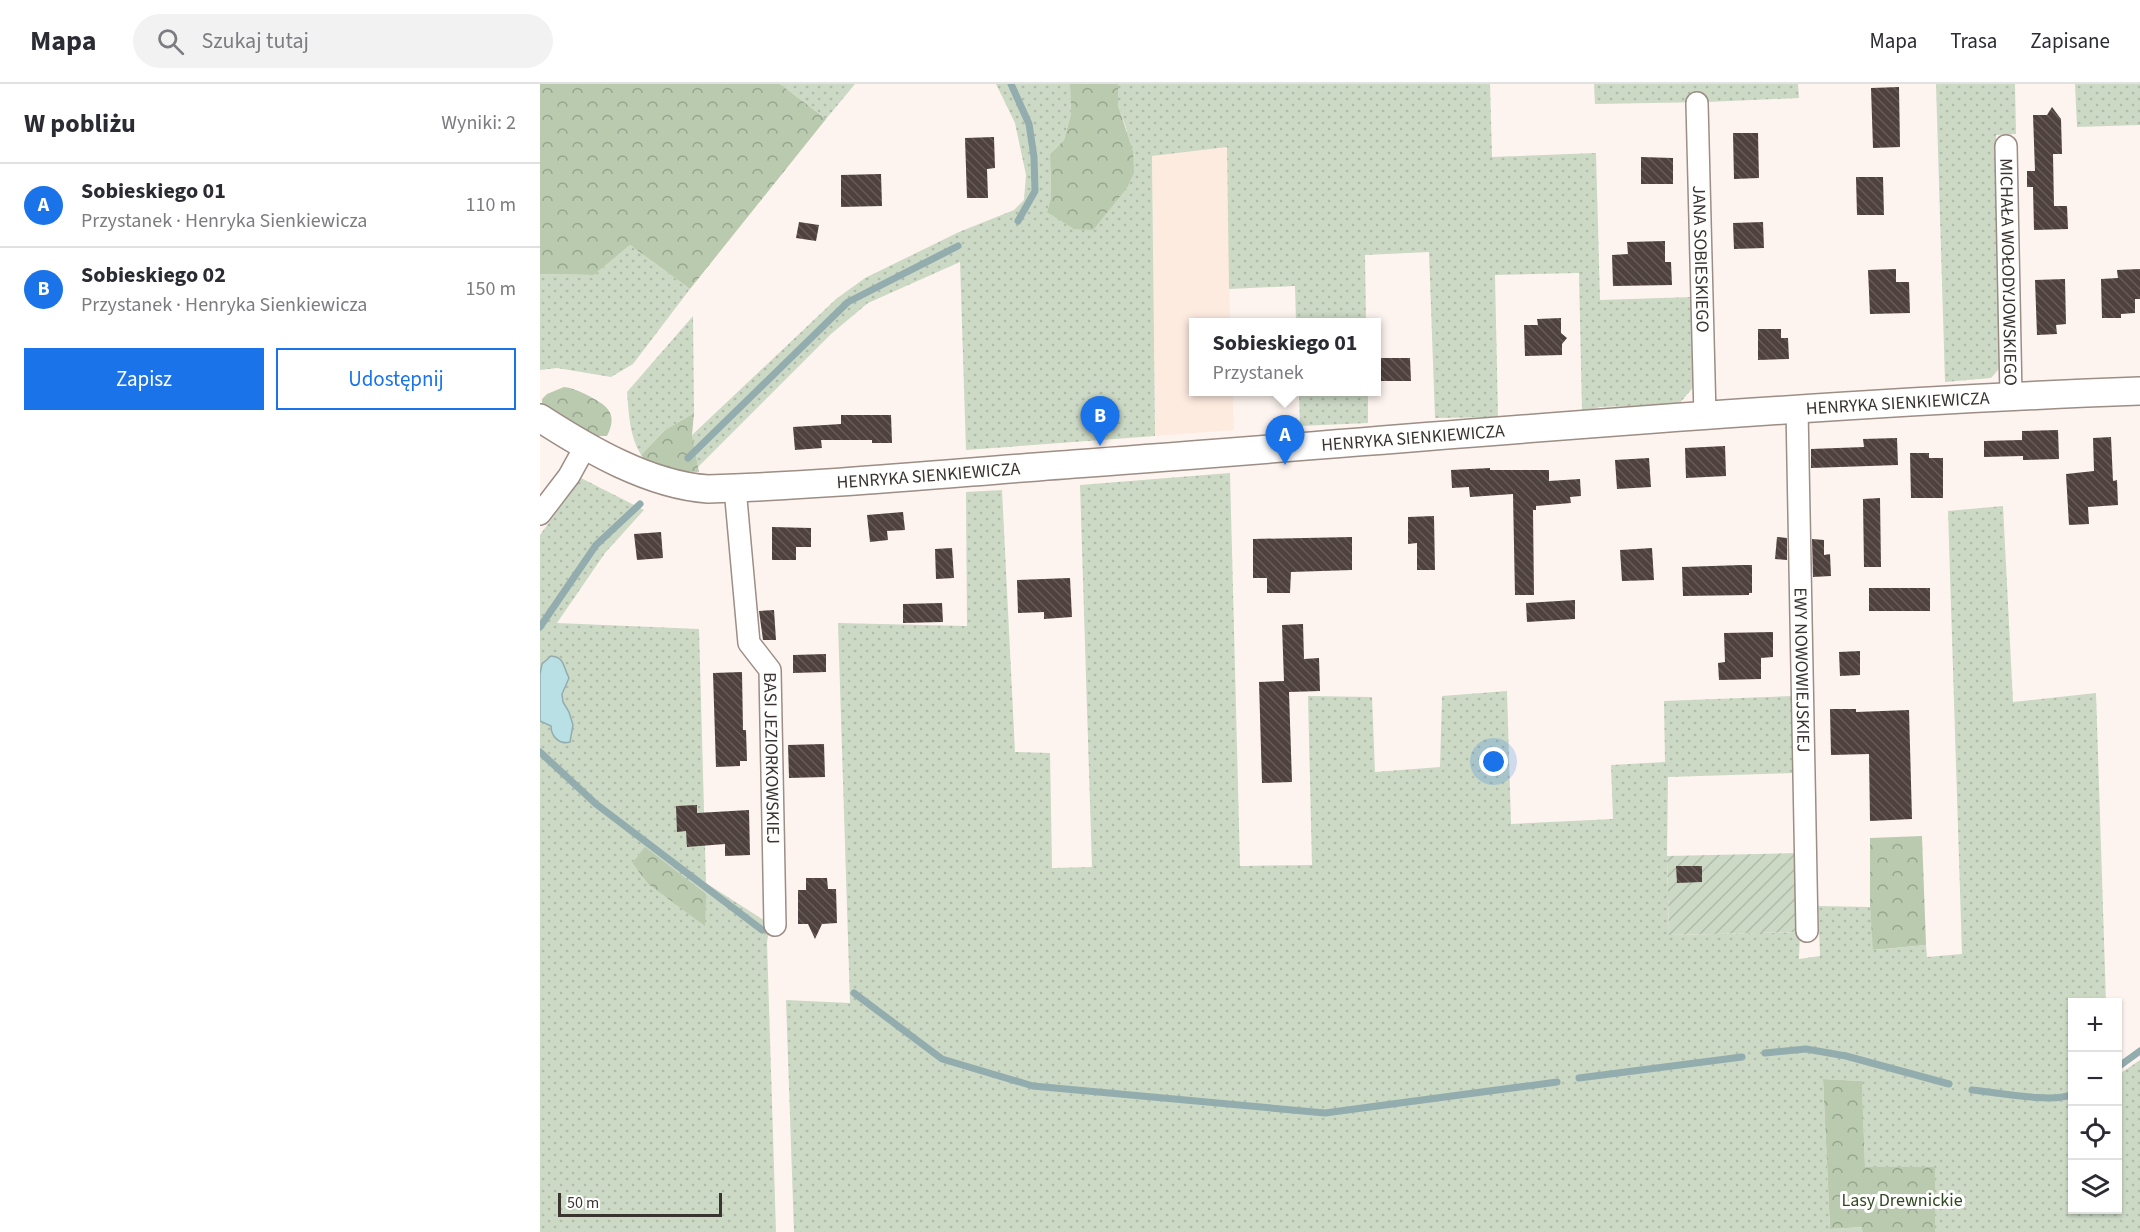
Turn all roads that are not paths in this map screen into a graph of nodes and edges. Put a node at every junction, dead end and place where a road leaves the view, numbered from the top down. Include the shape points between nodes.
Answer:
1 (1697, 103) dead end
2 (2006, 146) dead end
3 (2140, 391) edge
4 (2011, 397) junction
5 (1797, 409) junction
6 (1705, 416) junction
7 (540, 418) edge
8 (585, 447) junction
9 (735, 488) junction
10 (540, 514) edge
11 (775, 925) dead end
12 (1807, 932) dead end

1 - 6 street, JANA SOBIESKIEGO
2 - 4 street, MICHAŁA WOŁODYJOWSKIEGO
3 - 4 street, HENRYKA SIENKIEWICZA
4 - 5 street, HENRYKA SIENKIEWICZA
5 - 6 street, HENRYKA SIENKIEWICZA
5 - 12 street, EWY NOWOWIEJSKIEJ
6 - 9 street, HENRYKA SIENKIEWICZA
7 - 8 street, HENRYKA SIENKIEWICZA
8 - 9 street, HENRYKA SIENKIEWICZA via 670,484
8 - 10 street
9 - 11 street, BASI JEZIORKOWSKIEJ via 749,643 770,670

